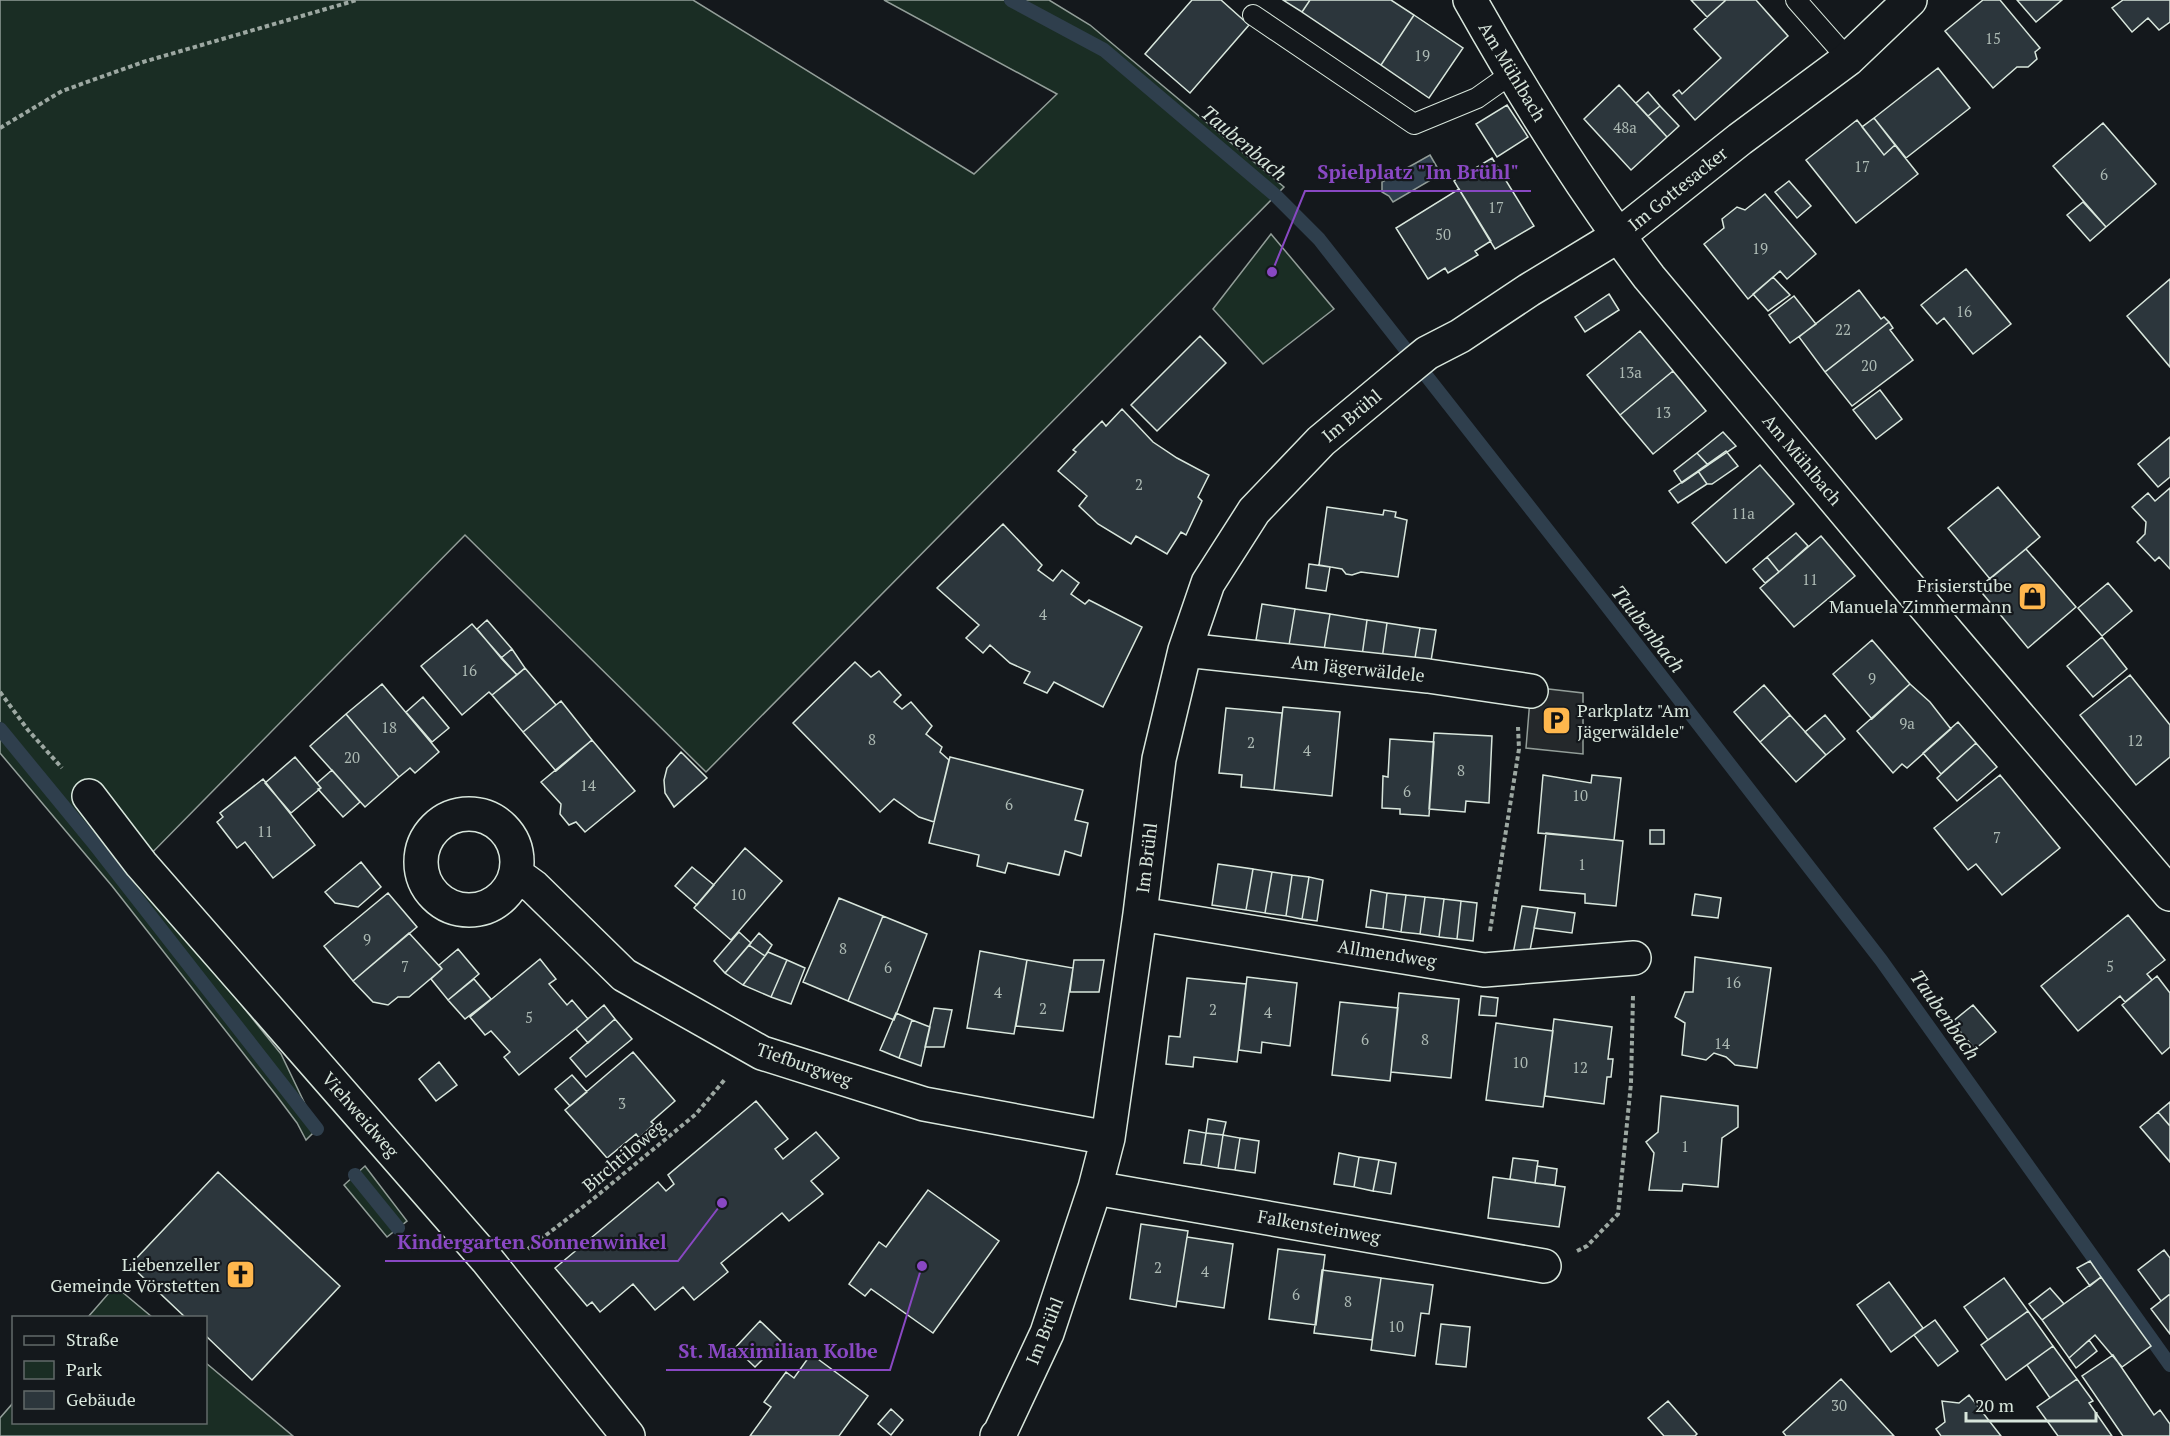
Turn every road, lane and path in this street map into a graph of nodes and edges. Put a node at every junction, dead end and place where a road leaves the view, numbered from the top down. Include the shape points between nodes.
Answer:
1 (357, 0) edge
2 (1470, 0) edge
3 (1796, 0) edge
4 (1910, 0) edge
5 (1253, 15) dead end
6 (1848, 59) junction
7 (1511, 74) junction
8 (0, 128) edge
9 (1618, 236) junction
10 (1427, 353) joint
11 (1185, 650) junction
12 (1523, 690) joint
13 (0, 692) edge
14 (89, 796) joint
15 (516, 874) dead end
16 (2170, 894) edge
17 (1140, 914) junction
18 (1634, 958) joint
19 (1484, 970) junction
20 (762, 1053) junction
21 (1108, 1137) junction
22 (1095, 1188) junction
23 (1544, 1266) joint
24 (496, 1273) junction
25 (628, 1436) edge
26 (997, 1436) edge

1 - 8 path via 143,62 62,91
2 - 7 street, Am Mühlbach
3 - 6 lane
4 - 6 street, Im Gottesacker
5 - 7 lane via 1413,124 1478,98
6 - 9 street, Im Gottesacker
7 - 9 street, Am Mühlbach
9 - 10 street, Im Gottesacker
9 - 16 street, Am Mühlbach via 1877,550
10 - 11 street, Im Brühl via 1321,441 1254,511 1208,583
11 - 12 street, Am Jägerwäldele
11 - 17 street, Im Brühl via 1159,759
12 - 19 path via 1519,749
13 - 14 path via 28,730
14 - 24 street, Viehweidweg via 141,864
15 - 20 street, Tiefburgweg via 624,975
17 - 19 street, Allmendweg
17 - 21 street, Im Brühl
18 - 19 street, Allmendweg
18 - 23 path via 1631,1083 1618,1214 1587,1246
20 - 21 street, Tiefburgweg via 924,1104
20 - 24 path, Birchtiloweg via 728,1076 696,1114 619,1178
21 - 22 street, Im Brühl
22 - 23 street, Falkensteinweg
22 - 26 street, Im Brühl via 1047,1333
24 - 25 street, Viehweidweg

